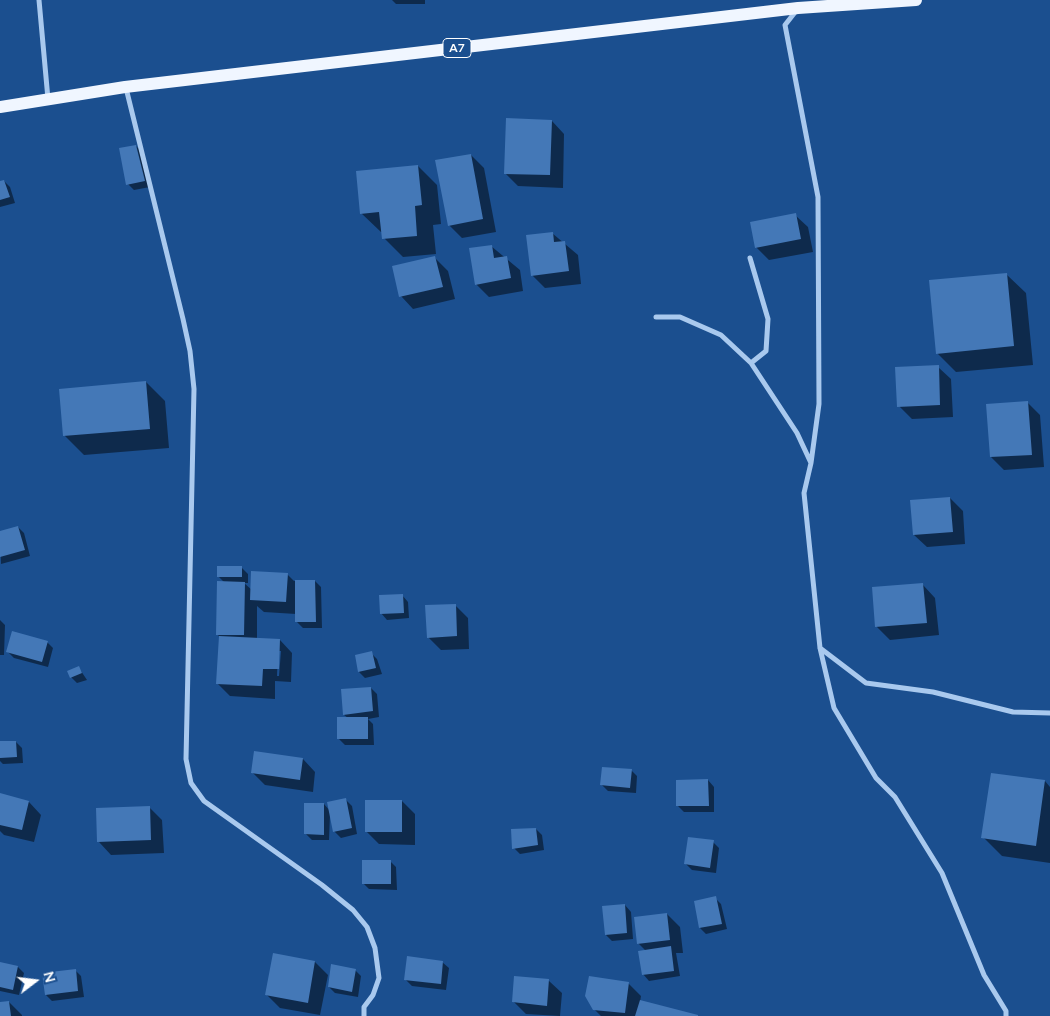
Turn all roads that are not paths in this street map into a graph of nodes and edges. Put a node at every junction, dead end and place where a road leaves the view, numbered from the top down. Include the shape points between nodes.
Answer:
1 (39, 0) edge
2 (916, 0) edge
3 (798, 8) junction
4 (126, 87) junction
5 (48, 99) junction
6 (0, 107) edge
7 (750, 258) dead end
8 (656, 317) dead end
9 (751, 363) junction
10 (811, 463) junction
11 (820, 648) junction
12 (1050, 712) edge
13 (364, 1016) edge
14 (1006, 1016) edge

1 - 5 street
2 - 3 main road, A7
3 - 4 main road, A7
3 - 10 street via 785,25 818,197 819,404
4 - 5 main road, A7
4 - 13 street via 183,319 194,390 186,759 191,783 204,801 322,885 353,910 367,927 375,948 379,978 364,1007
5 - 6 main road, A7
7 - 9 street via 768,319 766,351
8 - 9 street via 680,317 721,335
9 - 10 street via 797,433
10 - 11 street via 804,493
11 - 12 street via 866,683 933,692 1013,712
11 - 14 street via 834,708 849,737 876,778 895,797 942,873 984,975

